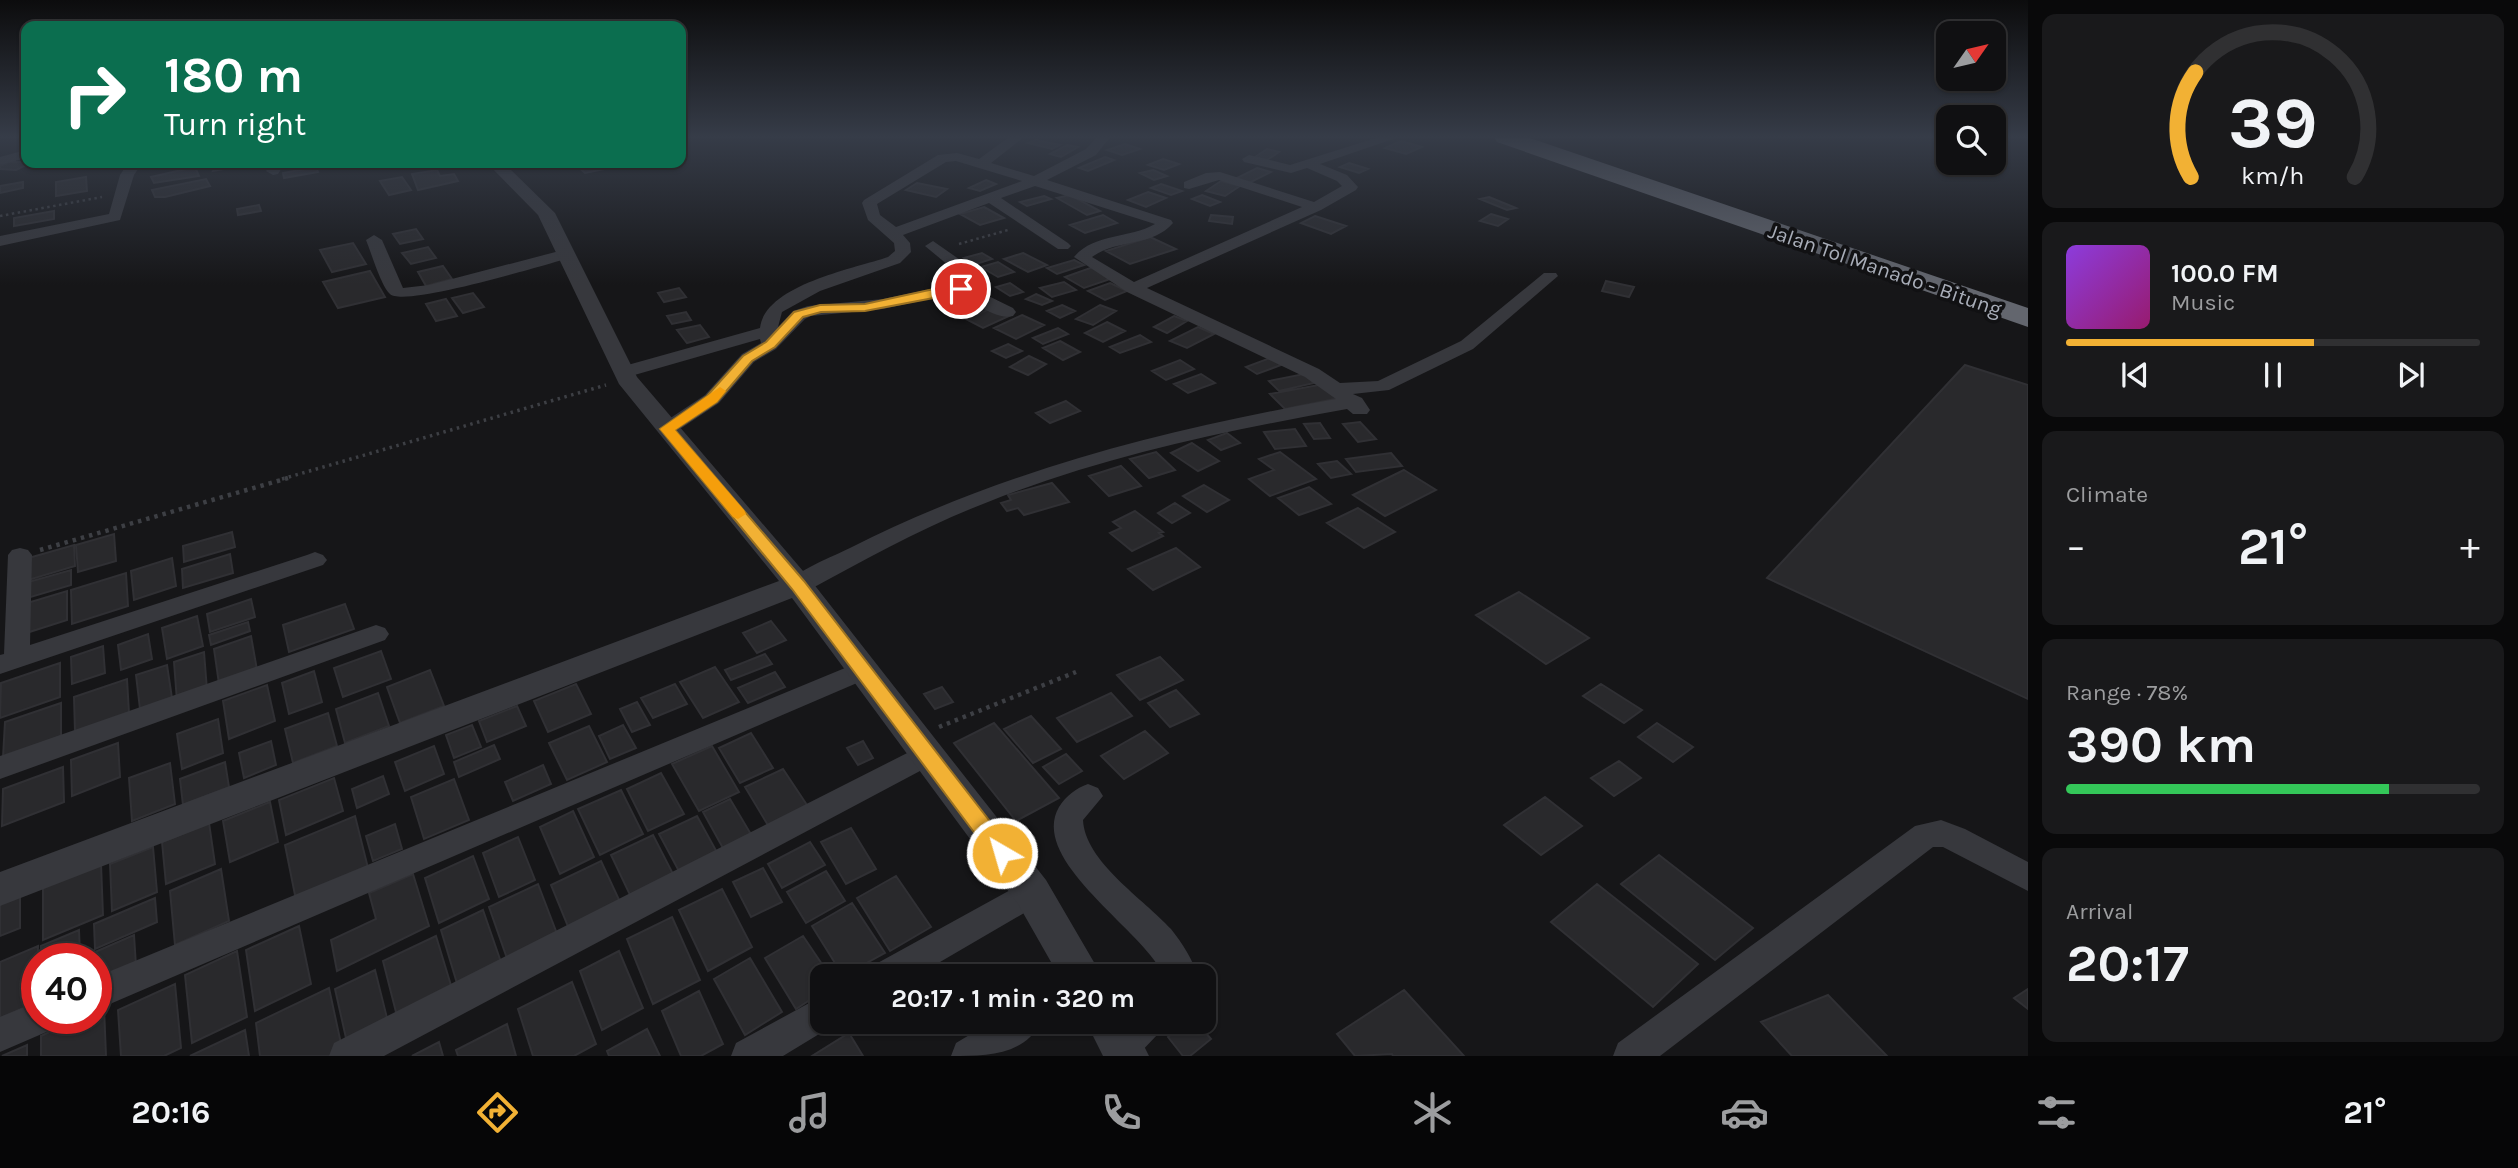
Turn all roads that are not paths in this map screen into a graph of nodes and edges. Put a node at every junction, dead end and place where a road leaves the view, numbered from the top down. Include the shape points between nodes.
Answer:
1 (124, 186) edge
2 (519, 186) edge
3 (897, 186) edge
4 (1021, 186) edge
5 (1051, 186) edge
6 (1252, 186) edge
7 (1351, 186) edge
8 (1647, 186) edge
9 (1681, 186) edge
10 (991, 198) junction
11 (1315, 207) junction
12 (894, 233) junction
13 (374, 240) dead end
14 (0, 241) edge
15 (1063, 246) dead end
16 (936, 248) road end
17 (567, 254) junction
18 (1550, 275) dead end
19 (1133, 288) junction
20 (961, 289) junction
21 (2028, 304) edge
22 (1007, 312) dead end
23 (2028, 318) edge
24 (769, 338) junction
25 (625, 375) junction
26 (1336, 388) junction
27 (1357, 406) joint
28 (667, 429) junction
29 (20, 555) road end
30 (315, 560) dead end
31 (798, 585) junction
32 (376, 634) dead end
33 (9, 662) edge
34 (862, 670) junction
35 (919, 746) junction
36 (0, 768) edge
37 (1088, 796) dead end
38 (2028, 877) edge
39 (0, 889) edge
40 (1032, 892) junction
41 (907, 964) edge
42 (1074, 964) edge
43 (1178, 964) edge
44 (112, 987) edge
45 (810, 1020) edge
46 (21, 1025) edge
47 (0, 1034) edge
48 (1004, 1034) edge
49 (347, 1056) edge
50 (749, 1056) edge
51 (969, 1056) edge
52 (1631, 1056) edge

1 - 14 street via 115,217
2 - 17 street via 546,213
3 - 12 street via 869,203 873,217
4 - 10 street
5 - 19 street via 1166,223 1097,247 1082,257
6 - 11 street
7 - 11 street
8 - 23 highway, Jalan Tol Manado - Bitung
9 - 21 highway, Jalan Tol Manado - Bitung
10 - 12 street
10 - 15 street
11 - 19 street
12 - 24 street via 903,252 894,260 792,297 776,308
13 - 17 street via 400,293 429,290
16 - 20 street via 967,278
17 - 25 street
18 - 26 street via 1467,345 1382,386
19 - 26 street
20 - 22 street
20 - 24 street via 865,307 808,311
24 - 25 street
24 - 28 street via 712,399
25 - 28 street
26 - 27 street
27 - 31 street via 1265,417 1004,487 893,534
28 - 31 street
29 - 33 street
30 - 33 street
31 - 34 street
31 - 39 street
32 - 36 street
34 - 35 street
34 - 44 street
35 - 40 street
35 - 49 street
37 - 43 street via 1071,813 1069,836 1109,890
38 - 52 street via 1954,838 1926,835
40 - 41 street
40 - 42 street
45 - 50 street
46 - 47 street
48 - 51 street

